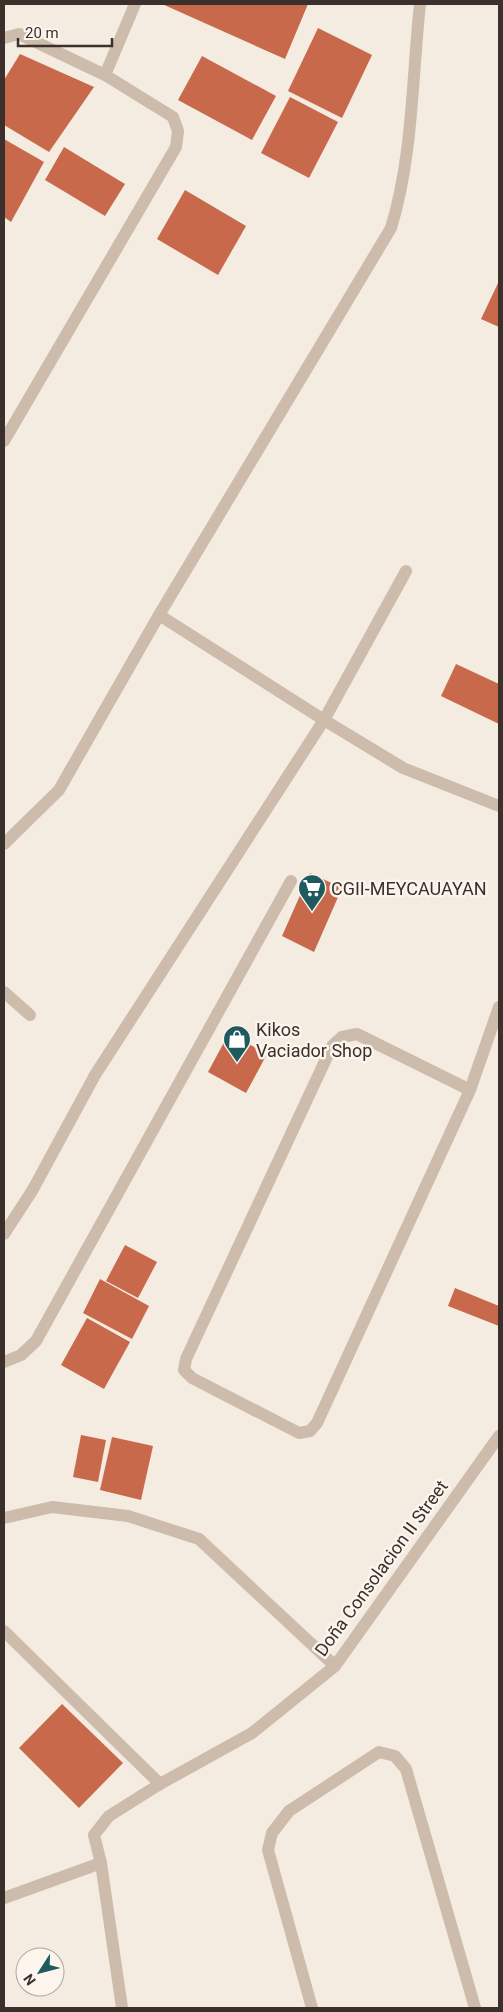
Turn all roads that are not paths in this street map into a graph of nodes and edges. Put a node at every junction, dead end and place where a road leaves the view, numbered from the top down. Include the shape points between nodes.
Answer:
1 (135, 4) edge
2 (420, 4) edge
3 (4, 38) edge
4 (105, 75) junction
5 (4, 441) edge
6 (406, 571) dead end
7 (159, 615) junction
8 (324, 720) junction
9 (499, 806) edge
10 (4, 844) edge
11 (291, 881) dead end
12 (4, 992) edge
13 (499, 1007) edge
14 (30, 1015) dead end
15 (470, 1090) junction
16 (4, 1234) edge
17 (4, 1362) edge
18 (499, 1436) edge
19 (4, 1518) edge
20 (4, 1631) edge
21 (335, 1666) junction
22 (160, 1784) junction
23 (101, 1863) junction
24 (4, 1898) edge
25 (122, 2008) edge
26 (312, 2008) edge
27 (475, 2008) edge

1 - 4 street
2 - 7 street via 400,198 391,228
3 - 4 street via 19,34
4 - 5 street via 173,117 178,131 176,147
6 - 8 street
7 - 8 street
7 - 10 street via 59,790
8 - 9 street via 403,768
8 - 16 street via 95,1075 32,1191
11 - 17 street via 36,1341 21,1355
12 - 14 street
13 - 15 street
15 - 15 street via 321,1415 310,1431 299,1433 192,1378 184,1370 186,1359 332,1046 342,1037 357,1034
18 - 21 street, Doña Consolacion II Street
19 - 21 street via 52,1507 62,1508 128,1516 198,1539
20 - 22 street
21 - 22 street, Doña Consolacion II Street via 252,1733
22 - 23 street, Doña Consolacion II Street via 109,1816 94,1835
23 - 24 street
23 - 25 street
26 - 27 street via 268,1850 272,1833 289,1811 380,1752 395,1756 406,1769

